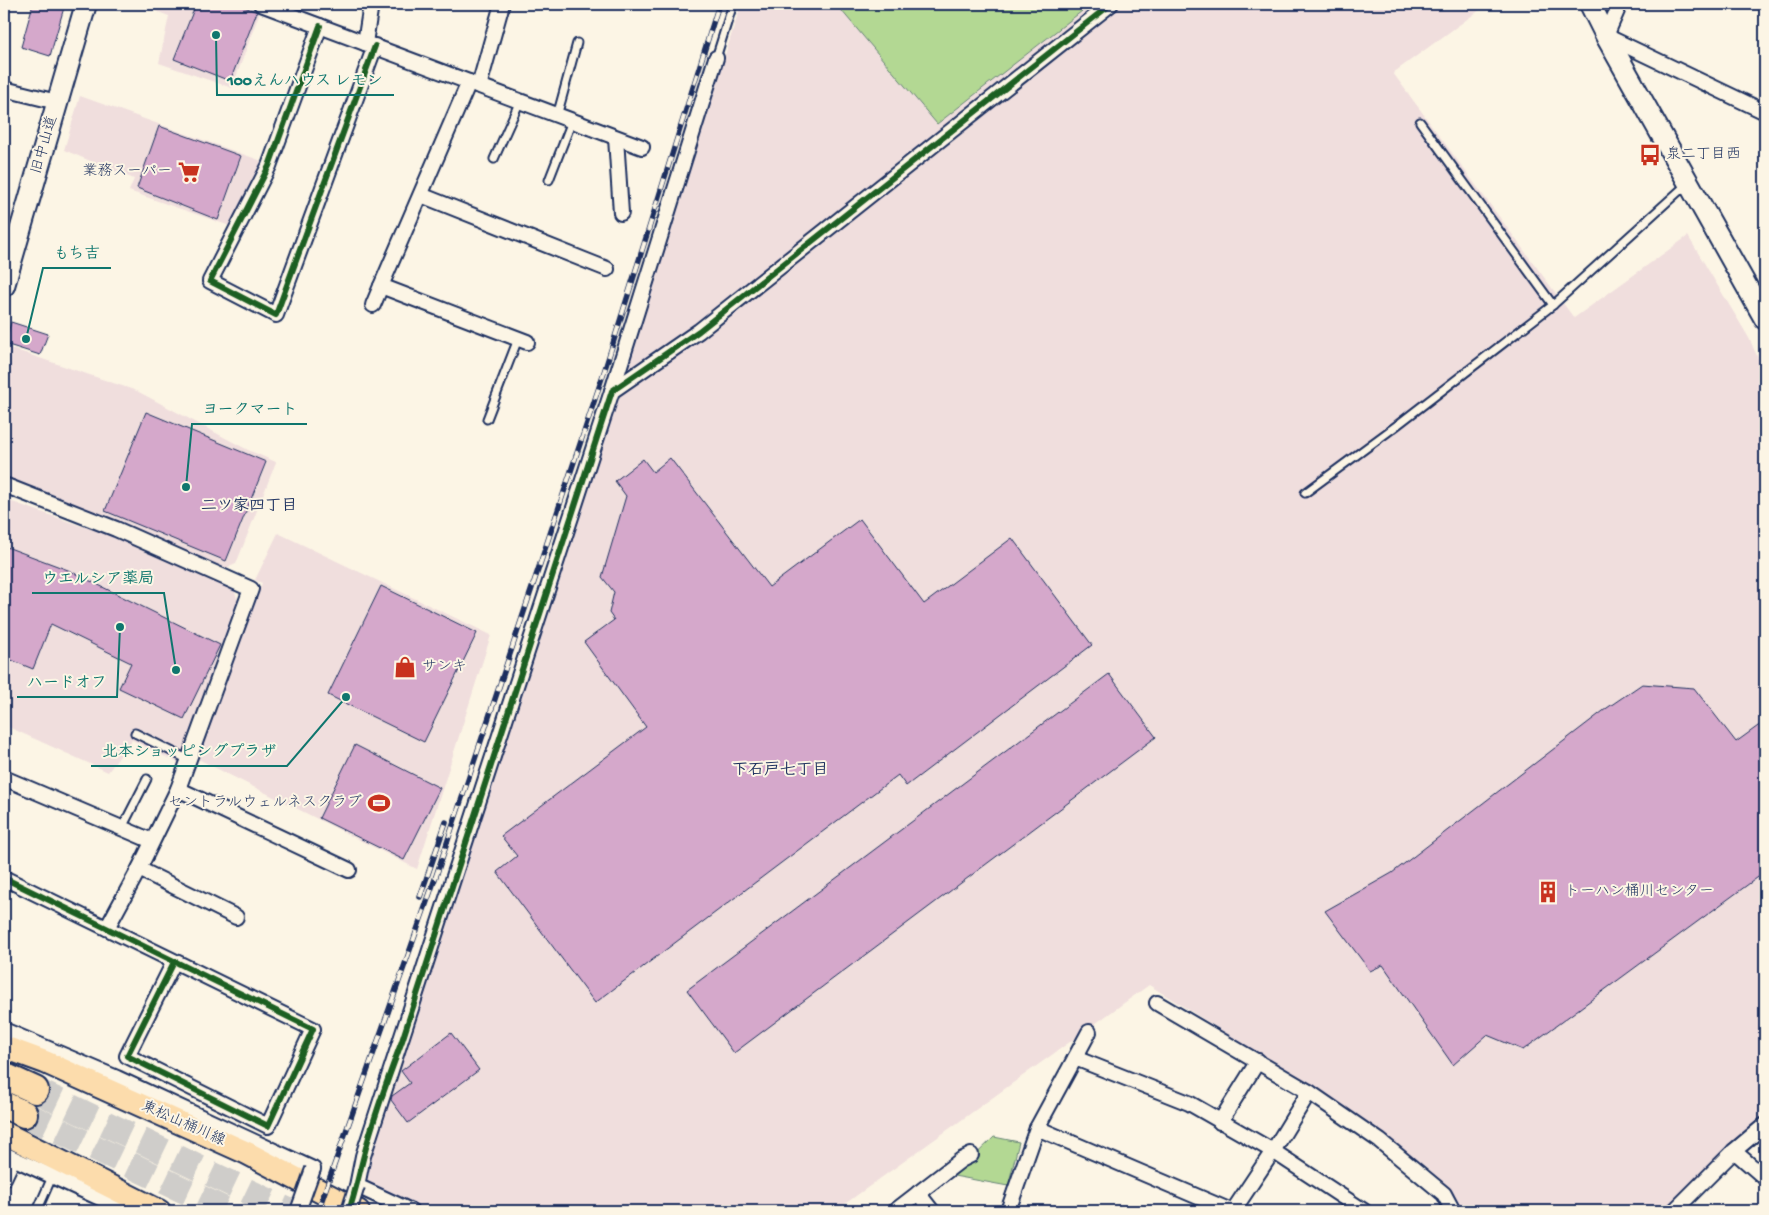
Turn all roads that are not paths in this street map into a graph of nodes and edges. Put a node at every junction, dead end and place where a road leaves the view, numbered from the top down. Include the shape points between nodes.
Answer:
1 (86, 4) edge
2 (261, 4) edge
3 (371, 4) edge
4 (502, 4) edge
5 (733, 4) edge
6 (1111, 4) edge
7 (1590, 4) edge
8 (1620, 4) edge
9 (320, 26) junction
10 (1606, 36) junction
11 (577, 43) dead end
12 (370, 45) junction
13 (716, 58) joint
14 (474, 84) junction
15 (4, 88) edge
16 (520, 101) junction
17 (58, 102) junction
18 (1765, 112) edge
19 (557, 116) junction
20 (572, 121) junction
21 (1420, 122) dead end
22 (616, 138) junction
23 (642, 147) dead end
24 (494, 159) dead end
25 (549, 180) dead end
26 (1688, 183) junction
27 (421, 195) junction
28 (620, 213) dead end
29 (607, 269) dead end
30 (4, 286) edge
31 (381, 286) junction
32 (373, 305) dead end
33 (1553, 305) junction
34 (1764, 312) edge
35 (523, 341) joint
36 (612, 391) junction
37 (487, 419) dead end
38 (4, 485) edge
39 (1305, 493) dead end
40 (135, 733) dead end
41 (189, 760) junction
42 (4, 778) edge
43 (147, 779) dead end
44 (178, 789) junction
45 (122, 828) junction
46 (152, 841) junction
47 (139, 869) junction
48 (348, 870) dead end
49 (4, 878) edge
50 (236, 917) dead end
51 (107, 928) junction
52 (174, 962) junction
53 (1158, 1003) dead end
54 (4, 1030) edge
55 (1089, 1032) dead end
56 (4, 1047) edge
57 (127, 1056) junction
58 (1074, 1058) junction
59 (1258, 1061) junction
60 (4, 1076) edge
61 (117, 1078) junction
62 (35, 1090) tunnel mouth
63 (1310, 1092) junction
64 (1220, 1122) junction
65 (1765, 1125) edge
66 (268, 1126) junction
67 (1037, 1128) junction
68 (4, 1133) edge
69 (258, 1144) junction
70 (1273, 1151) junction
71 (1734, 1152) junction
72 (971, 1155) dead end
73 (8, 1156) edge
74 (52, 1177) junction
75 (4, 1178) edge
76 (1765, 1178) edge
77 (357, 1186) junction
78 (918, 1193) junction
79 (39, 1210) edge
80 (1011, 1210) edge
81 (128, 1211) edge
82 (159, 1211) edge
83 (298, 1211) edge
84 (350, 1211) edge
85 (358, 1211) edge
86 (411, 1211) edge
87 (896, 1211) edge
88 (932, 1211) edge
89 (1232, 1211) edge
90 (1364, 1211) edge
91 (1453, 1211) edge
92 (1674, 1211) edge

1 - 17 street, 旧中山道
2 - 9 street
3 - 12 street
4 - 14 street
5 - 13 lane
6 - 36 street via 698,331
7 - 10 street
8 - 10 street
9 - 12 street
9 - 12 street via 269,166 210,281 276,315
10 - 18 street
10 - 26 street
11 - 19 lane
12 - 14 street
13 - 36 street
14 - 16 street
14 - 27 street
15 - 17 street
16 - 19 street
16 - 24 lane
17 - 30 street, 旧中山道
19 - 20 street
20 - 22 street
20 - 25 lane
21 - 33 lane
22 - 23 street
22 - 28 street
26 - 33 lane
26 - 34 street
27 - 29 street
27 - 31 street
31 - 32 street
31 - 35 street
33 - 39 lane
35 - 37 lane
36 - 77 street via 388,1076
38 - 41 street via 116,529 251,589
40 - 41 lane
41 - 44 street
42 - 45 street
43 - 45 lane
44 - 46 street
44 - 48 street
45 - 46 street
46 - 47 street
47 - 50 street
47 - 51 street
49 - 51 street
51 - 52 street
52 - 57 street
52 - 66 street via 313,1029
53 - 59 street
54 - 61 street
55 - 58 street
56 - 85 main road, 東松山桶川線 via 45,1062 247,1153
57 - 61 street
57 - 66 street
58 - 64 street via 1189,1103
58 - 67 street
59 - 63 street
59 - 64 street
60 - 62 highway
61 - 69 street
63 - 70 street
63 - 91 street via 1380,1141 1444,1194
64 - 70 street
65 - 71 street
66 - 69 street
67 - 80 street
67 - 89 street
68 - 82 main road
69 - 83 street, bridge via 313,1169
70 - 89 street
70 - 90 street
71 - 76 street
71 - 92 street
72 - 78 street
73 - 74 street
73 - 75 street
74 - 79 lane
74 - 81 street
77 - 84 street, bridge
77 - 86 street
78 - 87 street
78 - 88 street

